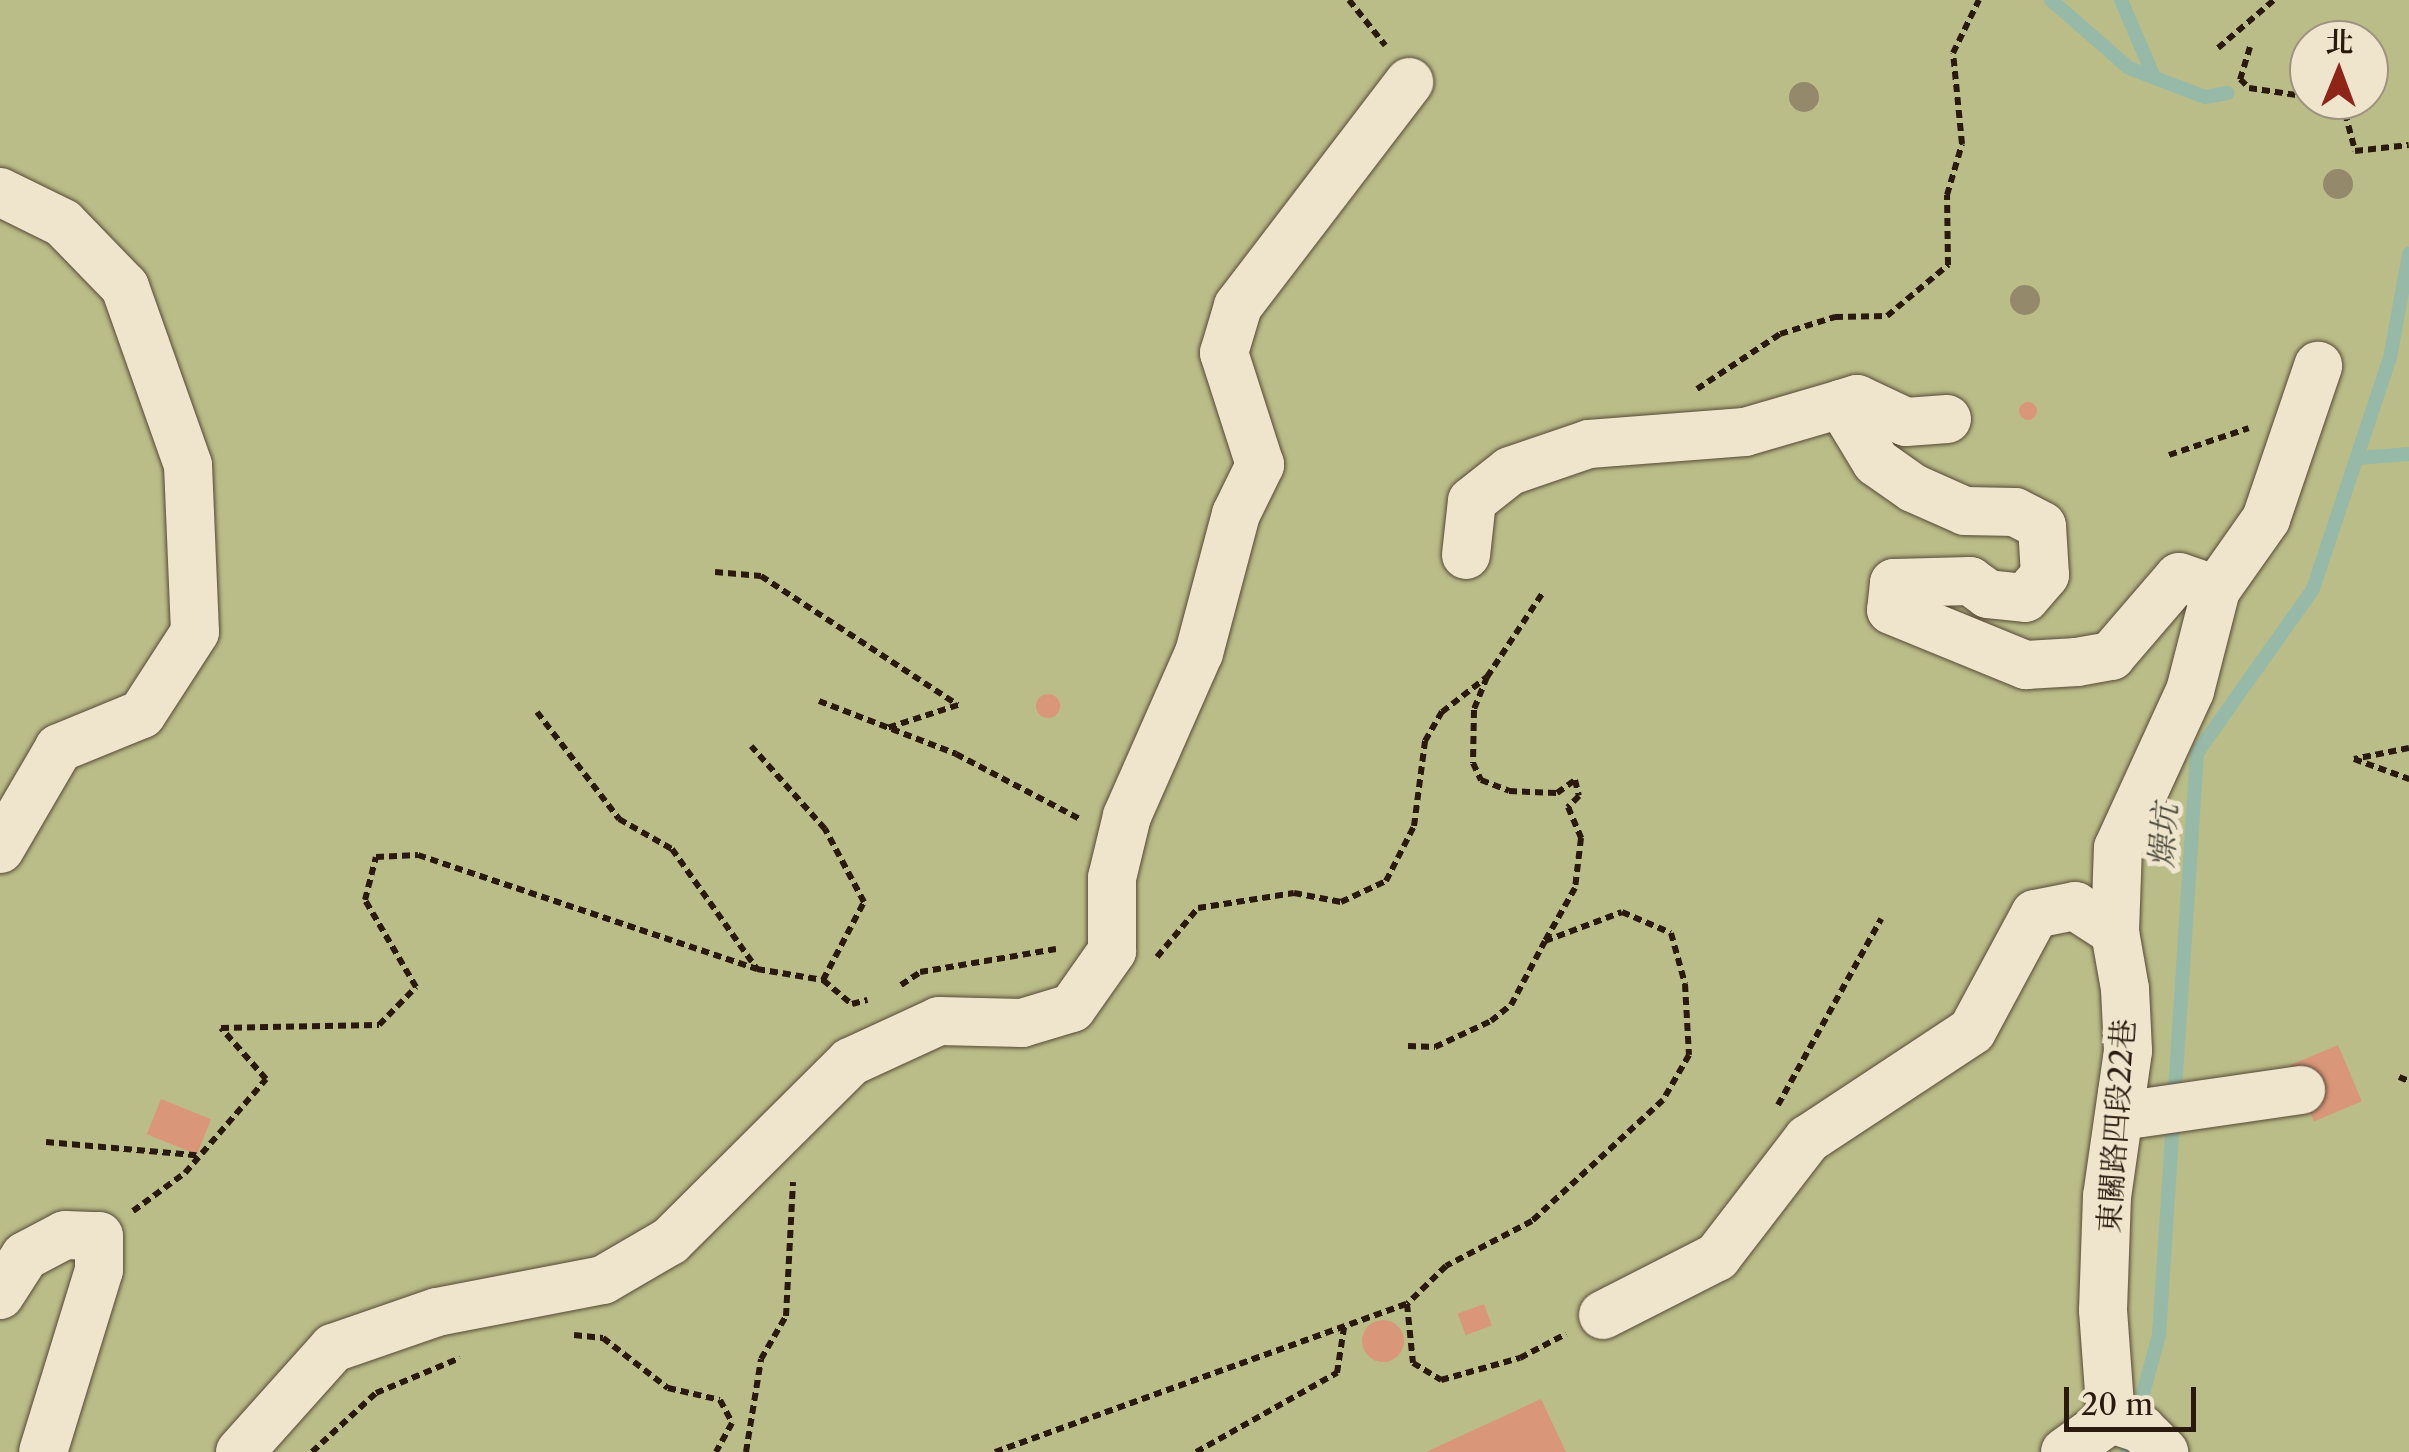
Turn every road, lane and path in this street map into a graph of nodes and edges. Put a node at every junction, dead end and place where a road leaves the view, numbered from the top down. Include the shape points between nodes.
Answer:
1 (1350, 0) edge
2 (1980, 0) edge
3 (2274, 0) edge
4 (2250, 47) dead end
5 (2218, 48) dead end
6 (1408, 82) joint
7 (2289, 94) edge
8 (2347, 120) edge
9 (2409, 145) edge
10 (0, 192) edge
11 (2318, 366) dead end
12 (1692, 392) dead end
13 (1841, 404) junction
14 (1947, 419) dead end
15 (2261, 424) dead end
16 (2169, 454) dead end
17 (1466, 555) dead end
18 (714, 572) dead end
19 (2216, 590) junction
20 (1544, 591) dead end
21 (1486, 677) junction
22 (819, 701) dead end
23 (537, 712) dead end
24 (887, 728) junction
25 (751, 746) dead end
26 (2409, 748) edge
27 (2409, 780) edge
28 (1121, 840) junction
29 (0, 849) edge
30 (1880, 919) dead end
31 (2115, 932) junction
32 (1546, 941) junction
33 (1112, 951) junction
34 (757, 969) junction
35 (822, 980) junction
36 (1408, 1046) dead end
37 (2399, 1076) dead end
38 (2409, 1081) edge
39 (2301, 1090) dead end
40 (2122, 1116) junction
41 (791, 1125) junction
42 (1773, 1125) dead end
43 (46, 1142) dead end
44 (196, 1155) junction
45 (99, 1236) junction
46 (0, 1294) edge
47 (1406, 1304) junction
48 (1602, 1315) joint
49 (1344, 1328) junction
50 (558, 1333) dead end
51 (472, 1354) dead end
52 (2111, 1419) junction
53 (43, 1452) edge
54 (240, 1452) edge
55 (312, 1452) edge
56 (716, 1452) edge
57 (746, 1452) edge
58 (995, 1452) edge
59 (1196, 1452) edge
60 (2065, 1452) edge
61 (2164, 1452) edge

1 - 6 path
2 - 12 path via 1953,53 1962,144 1947,195 1948,265 1887,316 1835,317 1780,334
3 - 5 path
4 - 7 path via 2240,79 2249,88
6 - 28 street via 1238,306 1224,354 1260,465 1236,514 1199,653
8 - 9 path via 2355,151
10 - 29 street via 63,223 125,287 188,465 195,632 142,714 59,748
11 - 19 street via 2266,519
13 - 14 street via 1857,399 1906,422
13 - 17 street via 1745,432 1589,444 1510,471 1472,501
13 - 19 street via 1876,462 1913,488 1965,511 2015,512 2042,526 2044,575 2025,598 1931,578 1894,582 1878,598 2026,665 2112,656 2179,577
15 - 16 path
18 - 24 path via 761,576 958,705
19 - 31 street, 東關路四段22巷 via 2190,691 2118,848
20 - 21 path
21 - 32 path via 1474,710 1473,763 1482,780 1508,791 1557,793 1575,780 1580,796 1568,807 1582,838 1574,888
21 - 33 path via 1442,712 1425,741 1411,839 1386,881 1341,902 1294,893 1198,908 1160,957
22 - 24 path
23 - 34 path via 619,819 672,850
24 - 28 path via 956,754
25 - 35 path via 825,829 864,902
26 - 27 path via 2354,759
28 - 33 street
30 - 42 path via 1782,1088
31 - 40 street, 東關路四段22巷 via 2128,1052
31 - 48 street via 2075,906 2035,914 1972,1031 1808,1138 1717,1256
32 - 36 path via 1511,1005 1434,1047
32 - 47 path via 1622,912 1672,933 1689,1055 1663,1100 1532,1221 1446,1266
33 - 35 path via 1070,946 1010,953 920,972 884,996 852,1004
33 - 41 street via 1072,1008 1022,1023 939,1021 850,1062
34 - 35 path
34 - 44 path via 418,854 376,858 365,900 416,986 379,1025 221,1028 266,1079
37 - 38 path
39 - 40 street
40 - 52 street, 東關路四段22巷 via 2107,1196
41 - 54 street via 670,1240 603,1280 437,1312 333,1348
41 - 57 path via 786,1316 761,1359
43 - 44 path
44 - 45 path via 185,1173
45 - 46 street via 65,1235 25,1256
45 - 53 street via 98,1270
47 - 48 path via 1413,1363 1442,1380 1520,1358
47 - 49 path
49 - 58 path
49 - 59 path via 1337,1372
50 - 56 path via 604,1338 668,1388 720,1400 732,1423
51 - 55 path via 376,1393
52 - 60 street
52 - 61 street via 2141,1429

